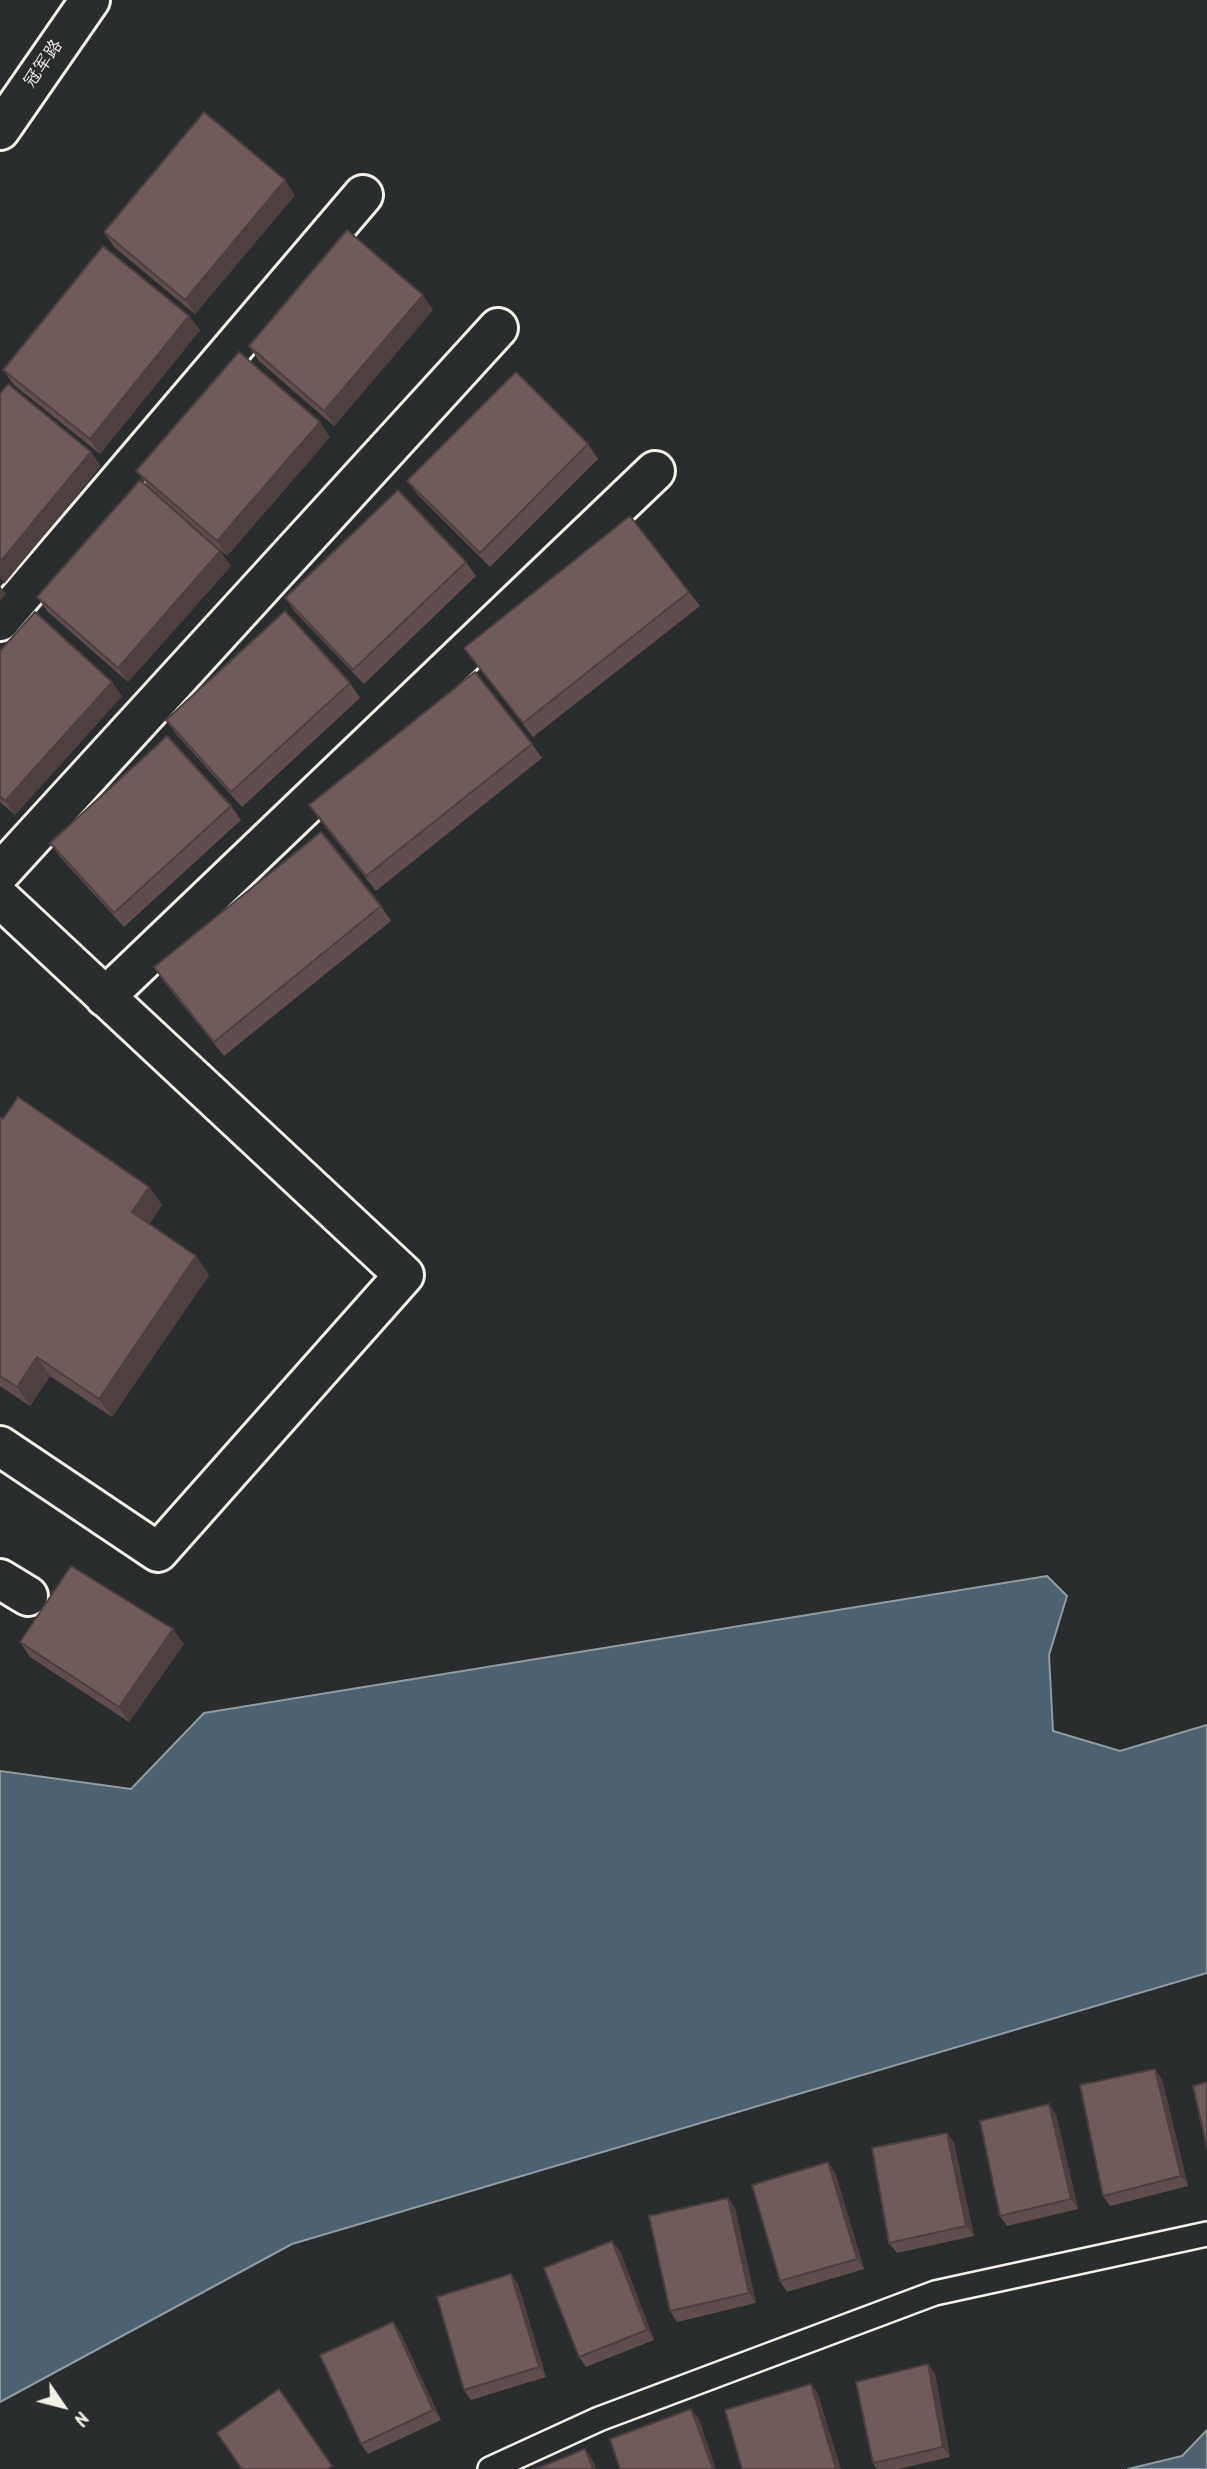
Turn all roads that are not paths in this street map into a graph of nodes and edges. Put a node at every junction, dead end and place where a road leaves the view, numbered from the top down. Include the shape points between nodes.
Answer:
1 (90, 0) edge
2 (0, 130) edge
3 (363, 195) dead end
4 (498, 328) dead end
5 (655, 471) dead end
6 (0, 621) edge
7 (0, 873) edge
8 (0, 898) edge
9 (105, 997) junction
10 (0, 1446) edge
11 (1207, 2234) edge
12 (490, 2469) edge

1 - 2 street, 冠军路
3 - 6 street
4 - 7 street
5 - 9 street
8 - 9 street
9 - 10 street via 404,1275 158,1552
11 - 12 lane via 935,2293 599,2420

